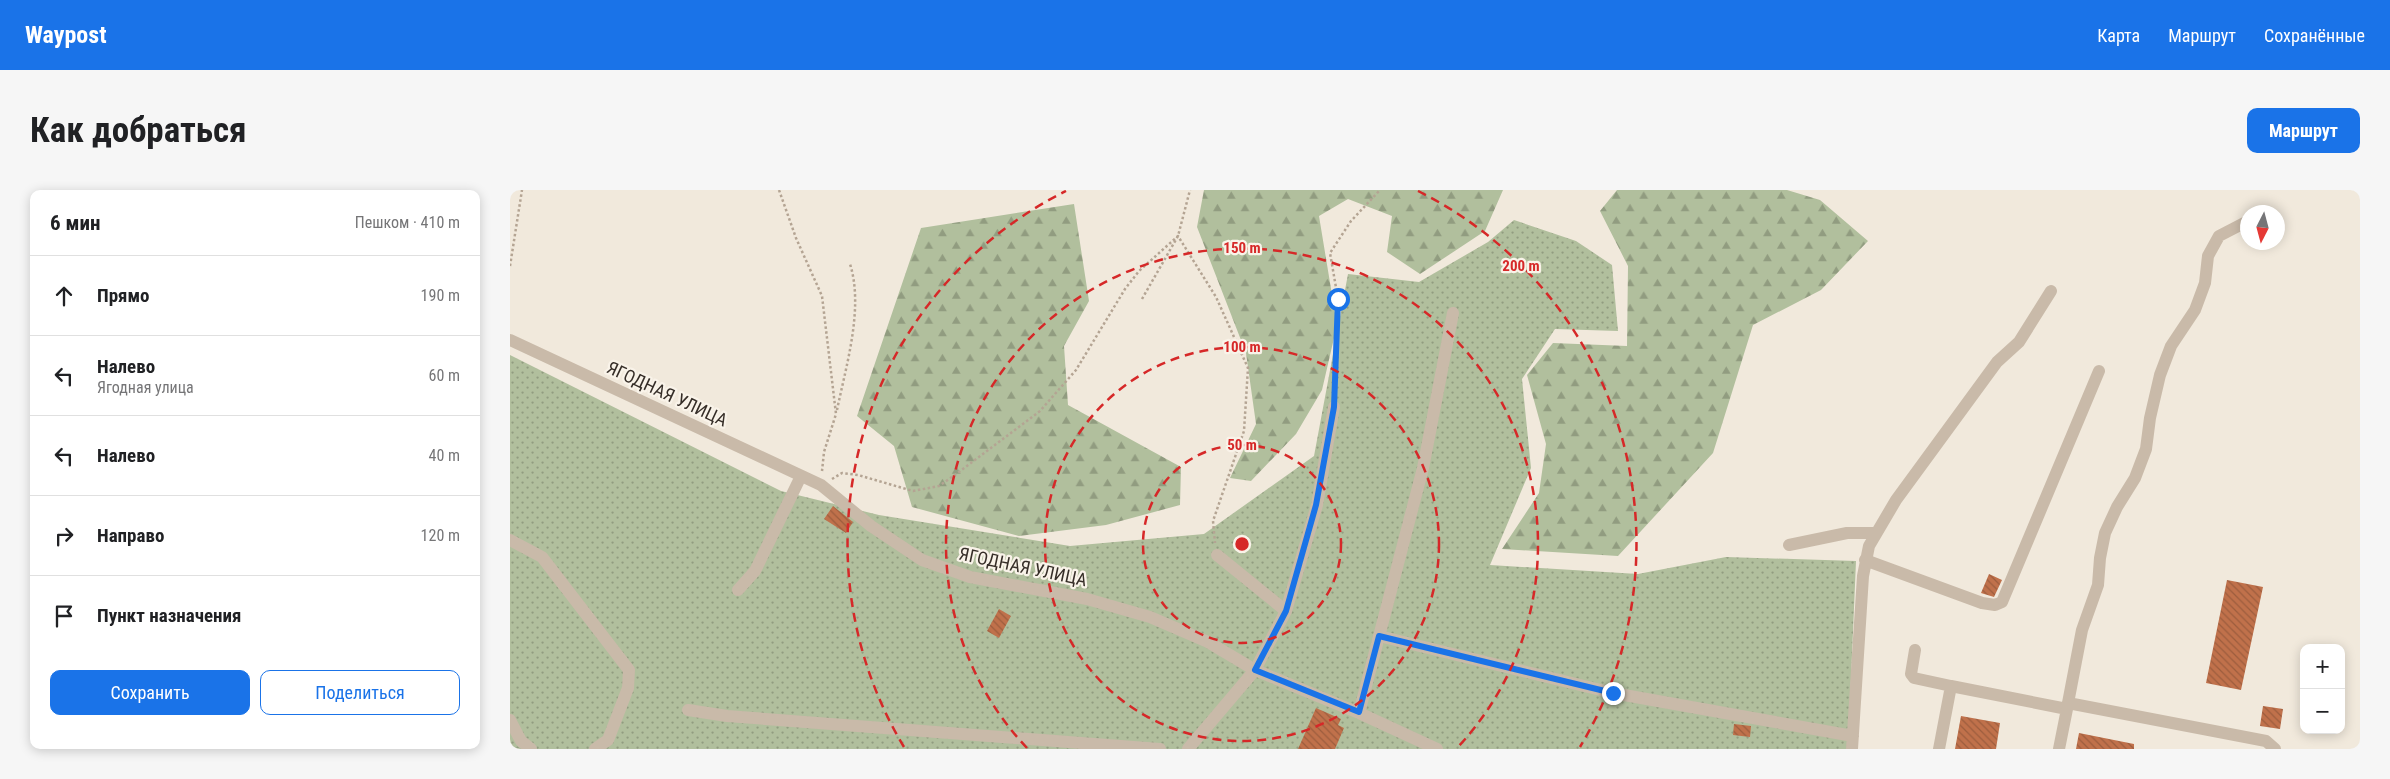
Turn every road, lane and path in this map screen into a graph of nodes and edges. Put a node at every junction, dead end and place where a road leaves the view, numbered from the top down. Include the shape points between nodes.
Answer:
1 (522, 190) edge
2 (780, 190) edge
3 (1190, 190) edge
4 (1380, 190) edge
5 (2240, 225) edge
6 (1178, 236) junction
7 (850, 264) dead end
8 (510, 266) edge
9 (2052, 291) dead end
10 (1142, 299) dead end
11 (1453, 313) dead end
12 (510, 340) edge
13 (2099, 371) dead end
14 (1334, 407) joint
15 (836, 414) junction
16 (801, 476) junction
17 (821, 485) junction
18 (1875, 533) junction
19 (510, 540) edge
20 (1790, 545) dead end
21 (1217, 555) joint
22 (1865, 560) junction
23 (738, 590) dead end
24 (1286, 611) junction
25 (1379, 636) junction
26 (1915, 650) dead end
27 (1255, 670) junction
28 (1952, 686) junction
29 (2068, 706) junction
30 (688, 710) dead end
31 (1359, 712) junction
32 (510, 720) edge
33 (1853, 743) edge
34 (531, 749) edge
35 (595, 749) edge
36 (1160, 749) edge
37 (1188, 749) edge
38 (1437, 749) edge
39 (1939, 749) edge
40 (2059, 749) edge
41 (2275, 749) edge

1 - 8 path
2 - 15 path via 796,238 822,296
3 - 6 path
4 - 14 path via 1351,221 1330,252 1338,299
5 - 29 street via 2219,236 2208,256 2205,283 2195,310 2171,346 2160,375 2146,449 2135,478 2116,507 2105,533 2098,585 2082,630
6 - 10 path
6 - 17 path via 1139,271 1076,370 1040,411 960,472 939,486 914,491 842,473
6 - 21 path via 1216,298 1248,368 1244,431 1213,521
7 - 15 path via 856,303
9 - 18 street via 2019,342 1997,362
11 - 25 street via 1423,468
12 - 16 street, ЯГОДНАЯ УЛИЦА
13 - 22 street via 2002,602 1995,605 1982,603
14 - 24 street via 1316,505
15 - 17 path via 824,452
16 - 17 street, ЯГОДНАЯ УЛИЦА
16 - 23 street via 755,571
17 - 27 street, ЯГОДНАЯ УЛИЦА via 871,526 922,560 970,577 1087,599 1150,617 1208,642
18 - 20 street via 1848,533
18 - 22 street
19 - 35 street via 542,557 629,670 628,688 608,740
21 - 24 street
22 - 33 street
24 - 27 street
25 - 31 street
25 - 33 street via 1613,693
26 - 28 street via 1911,674 1914,678
27 - 31 street, ЯГОДНАЯ УЛИЦА
27 - 37 street
28 - 29 street
28 - 39 street
29 - 40 street
29 - 41 street via 2266,741
30 - 36 street via 727,716
31 - 38 street, ЯГОДНАЯ УЛИЦА
32 - 34 street via 521,741

